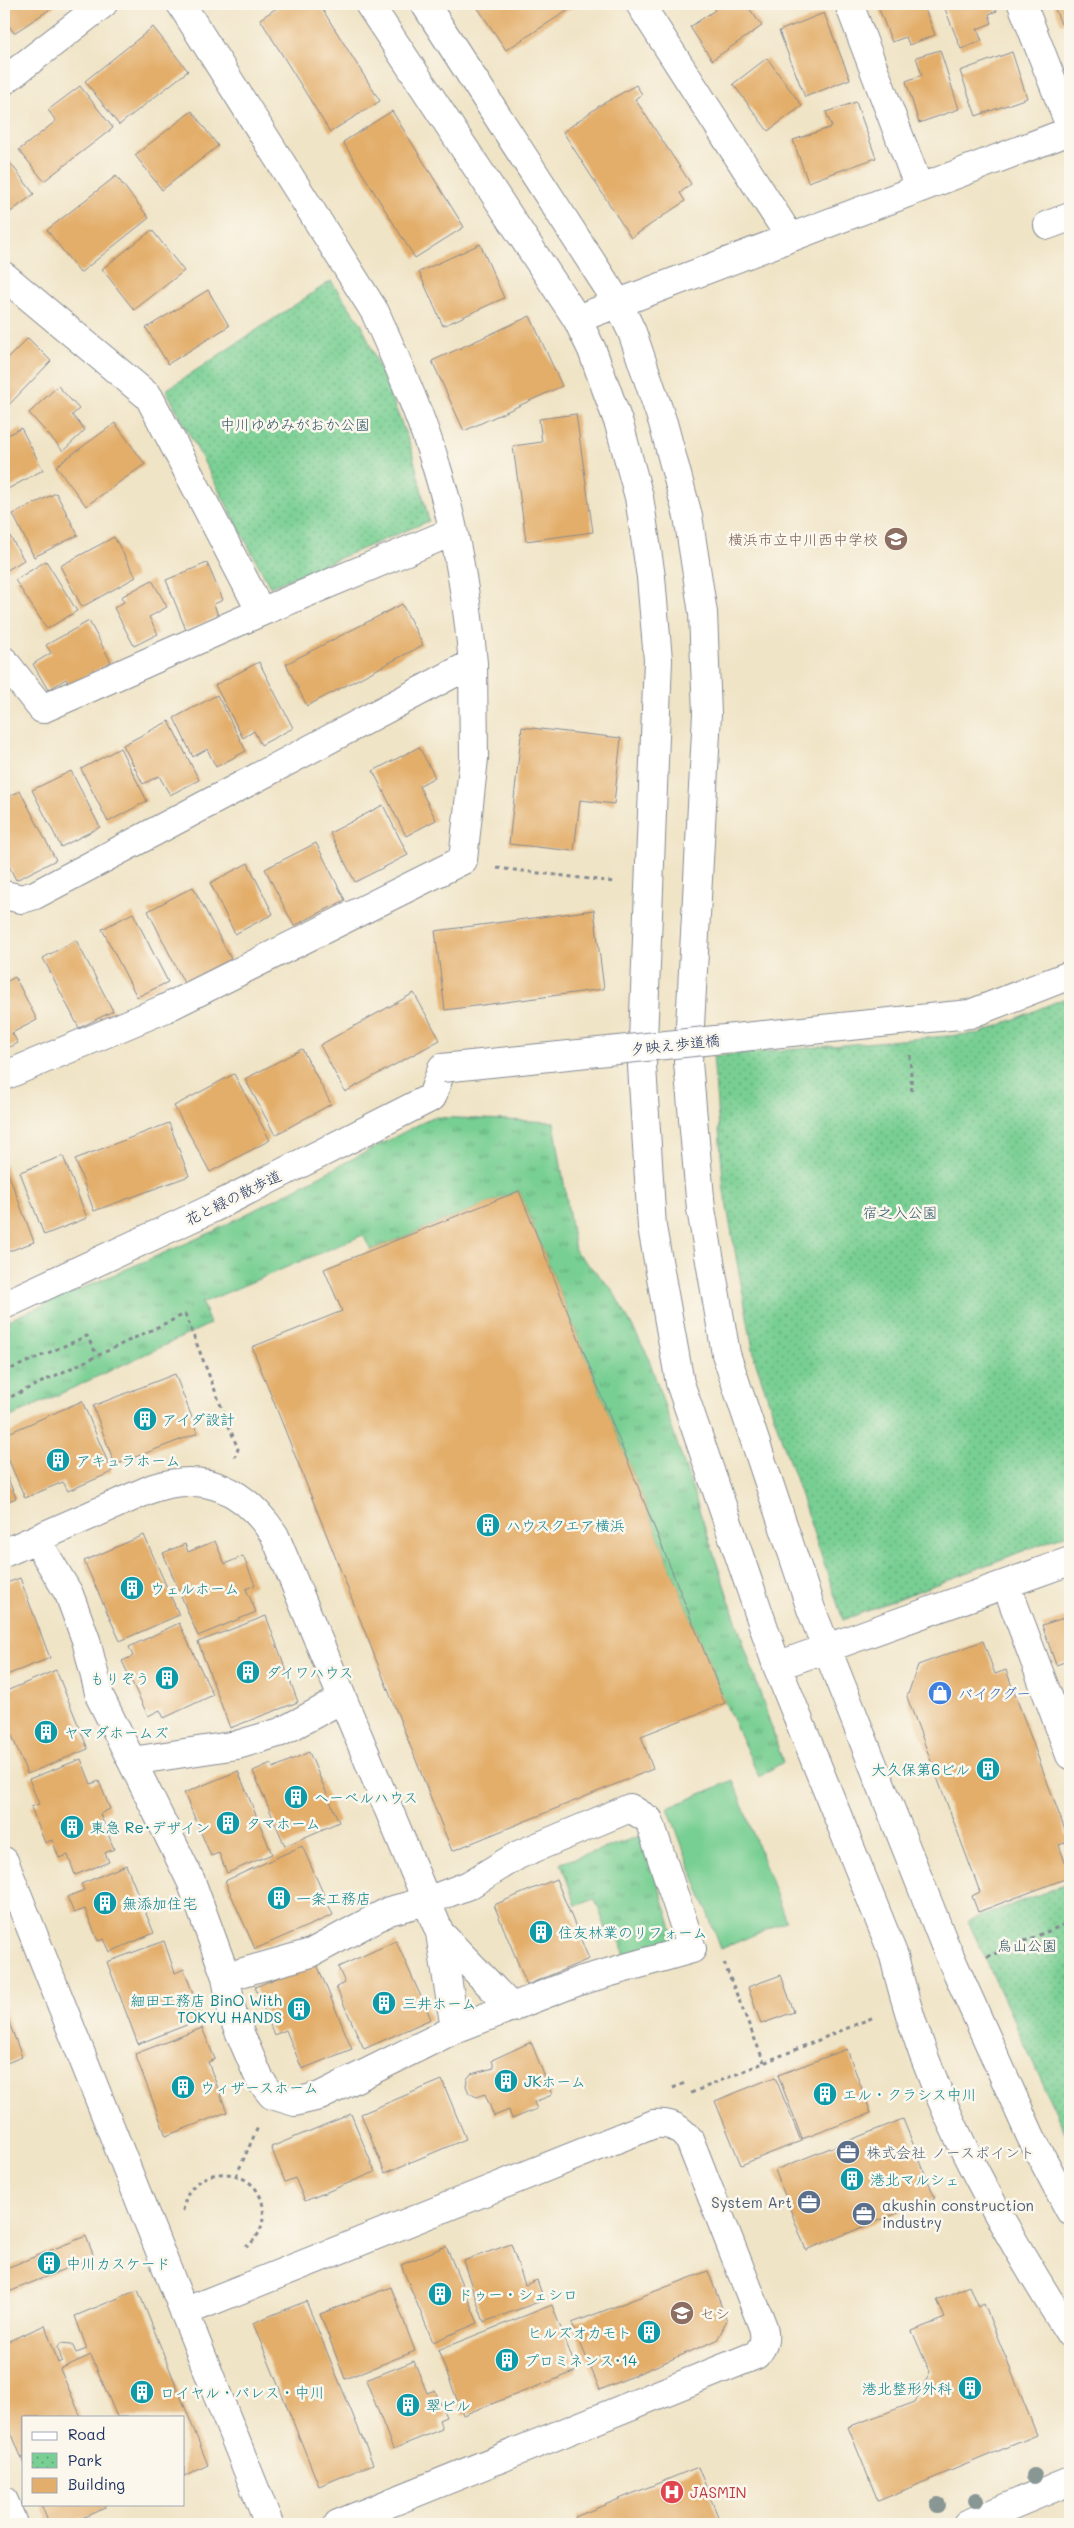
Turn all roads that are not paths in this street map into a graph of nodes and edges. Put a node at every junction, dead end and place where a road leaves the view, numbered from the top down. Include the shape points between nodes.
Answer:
1 (103, 4) edge
2 (182, 4) edge
3 (369, 4) edge
4 (425, 4) edge
5 (640, 4) edge
6 (849, 4) edge
7 (1022, 4) edge
8 (4, 81) edge
9 (1070, 126) edge
10 (1070, 131) edge
11 (920, 188) junction
12 (790, 238) junction
13 (4, 276) edge
14 (618, 303) junction
15 (577, 319) junction
16 (452, 532) junction
17 (261, 612) junction
18 (4, 661) edge
19 (473, 663) junction
20 (4, 895) edge
21 (1070, 975) edge
22 (442, 1068) joint
23 (4, 1076) edge
24 (4, 1305) edge
25 (36, 1538) junction
26 (4, 1553) edge
27 (1070, 1561) edge
28 (1006, 1584) junction
29 (828, 1648) junction
30 (777, 1666) junction
31 (342, 1699) junction
32 (1070, 1755) edge
33 (132, 1761) junction
34 (4, 1861) edge
35 (427, 1901) junction
36 (440, 1933) junction
37 (226, 1977) junction
38 (512, 2008) junction
39 (455, 2029) junction
40 (1070, 2211) edge
41 (184, 2312) junction
42 (1070, 2334) edge
43 (1070, 2481) edge
44 (4, 2500) edge
45 (13, 2524) edge
46 (269, 2524) edge
47 (338, 2524) edge
48 (968, 2524) edge

1 - 8 street
2 - 16 street via 375,312 420,418 439,473
3 - 15 street
4 - 14 street
5 - 12 street
6 - 11 street
7 - 9 street
10 - 11 street
11 - 12 street
12 - 14 street
13 - 17 street via 149,397
14 - 15 street
14 - 29 street via 632,332 663,423 688,516 703,613 707,714 688,1062 701,1209 726,1354 811,1609
15 - 30 street via 619,424 639,497 651,577 658,660 642,1066 652,1227 680,1383
16 - 17 street
16 - 19 street via 466,596
17 - 18 street via 42,709
19 - 20 street via 35,895 22,899
19 - 23 street via 474,758 463,860 164,1009
21 - 22 street, 夕映え歩道橋, bridge via 970,1014
22 - 24 street, 花と緑の散歩道 via 432,1097 212,1209
25 - 26 street
25 - 31 street via 173,1482 194,1480 225,1488 252,1507 275,1536
25 - 33 street via 69,1594 86,1640 100,1697
27 - 28 street
28 - 29 street
28 - 32 street
29 - 30 street
29 - 40 street via 944,1943 1031,2137
30 - 42 street via 894,1956 906,2006 946,2115 1021,2256
31 - 33 street via 281,1732 237,1745
31 - 35 street
33 - 37 street via 191,1882
34 - 41 street
35 - 36 street
35 - 37 street via 389,1911 311,1953
35 - 38 street via 468,1886 518,1855 630,1808 649,1820 692,1949 579,1981
36 - 38 street
36 - 39 street
37 - 39 street via 233,2017 260,2080 272,2095 295,2102 320,2096
38 - 39 street
41 - 46 street
41 - 47 street via 654,2124 665,2122 674,2126 690,2141 763,2327 763,2347 756,2355
43 - 48 street
44 - 45 street

